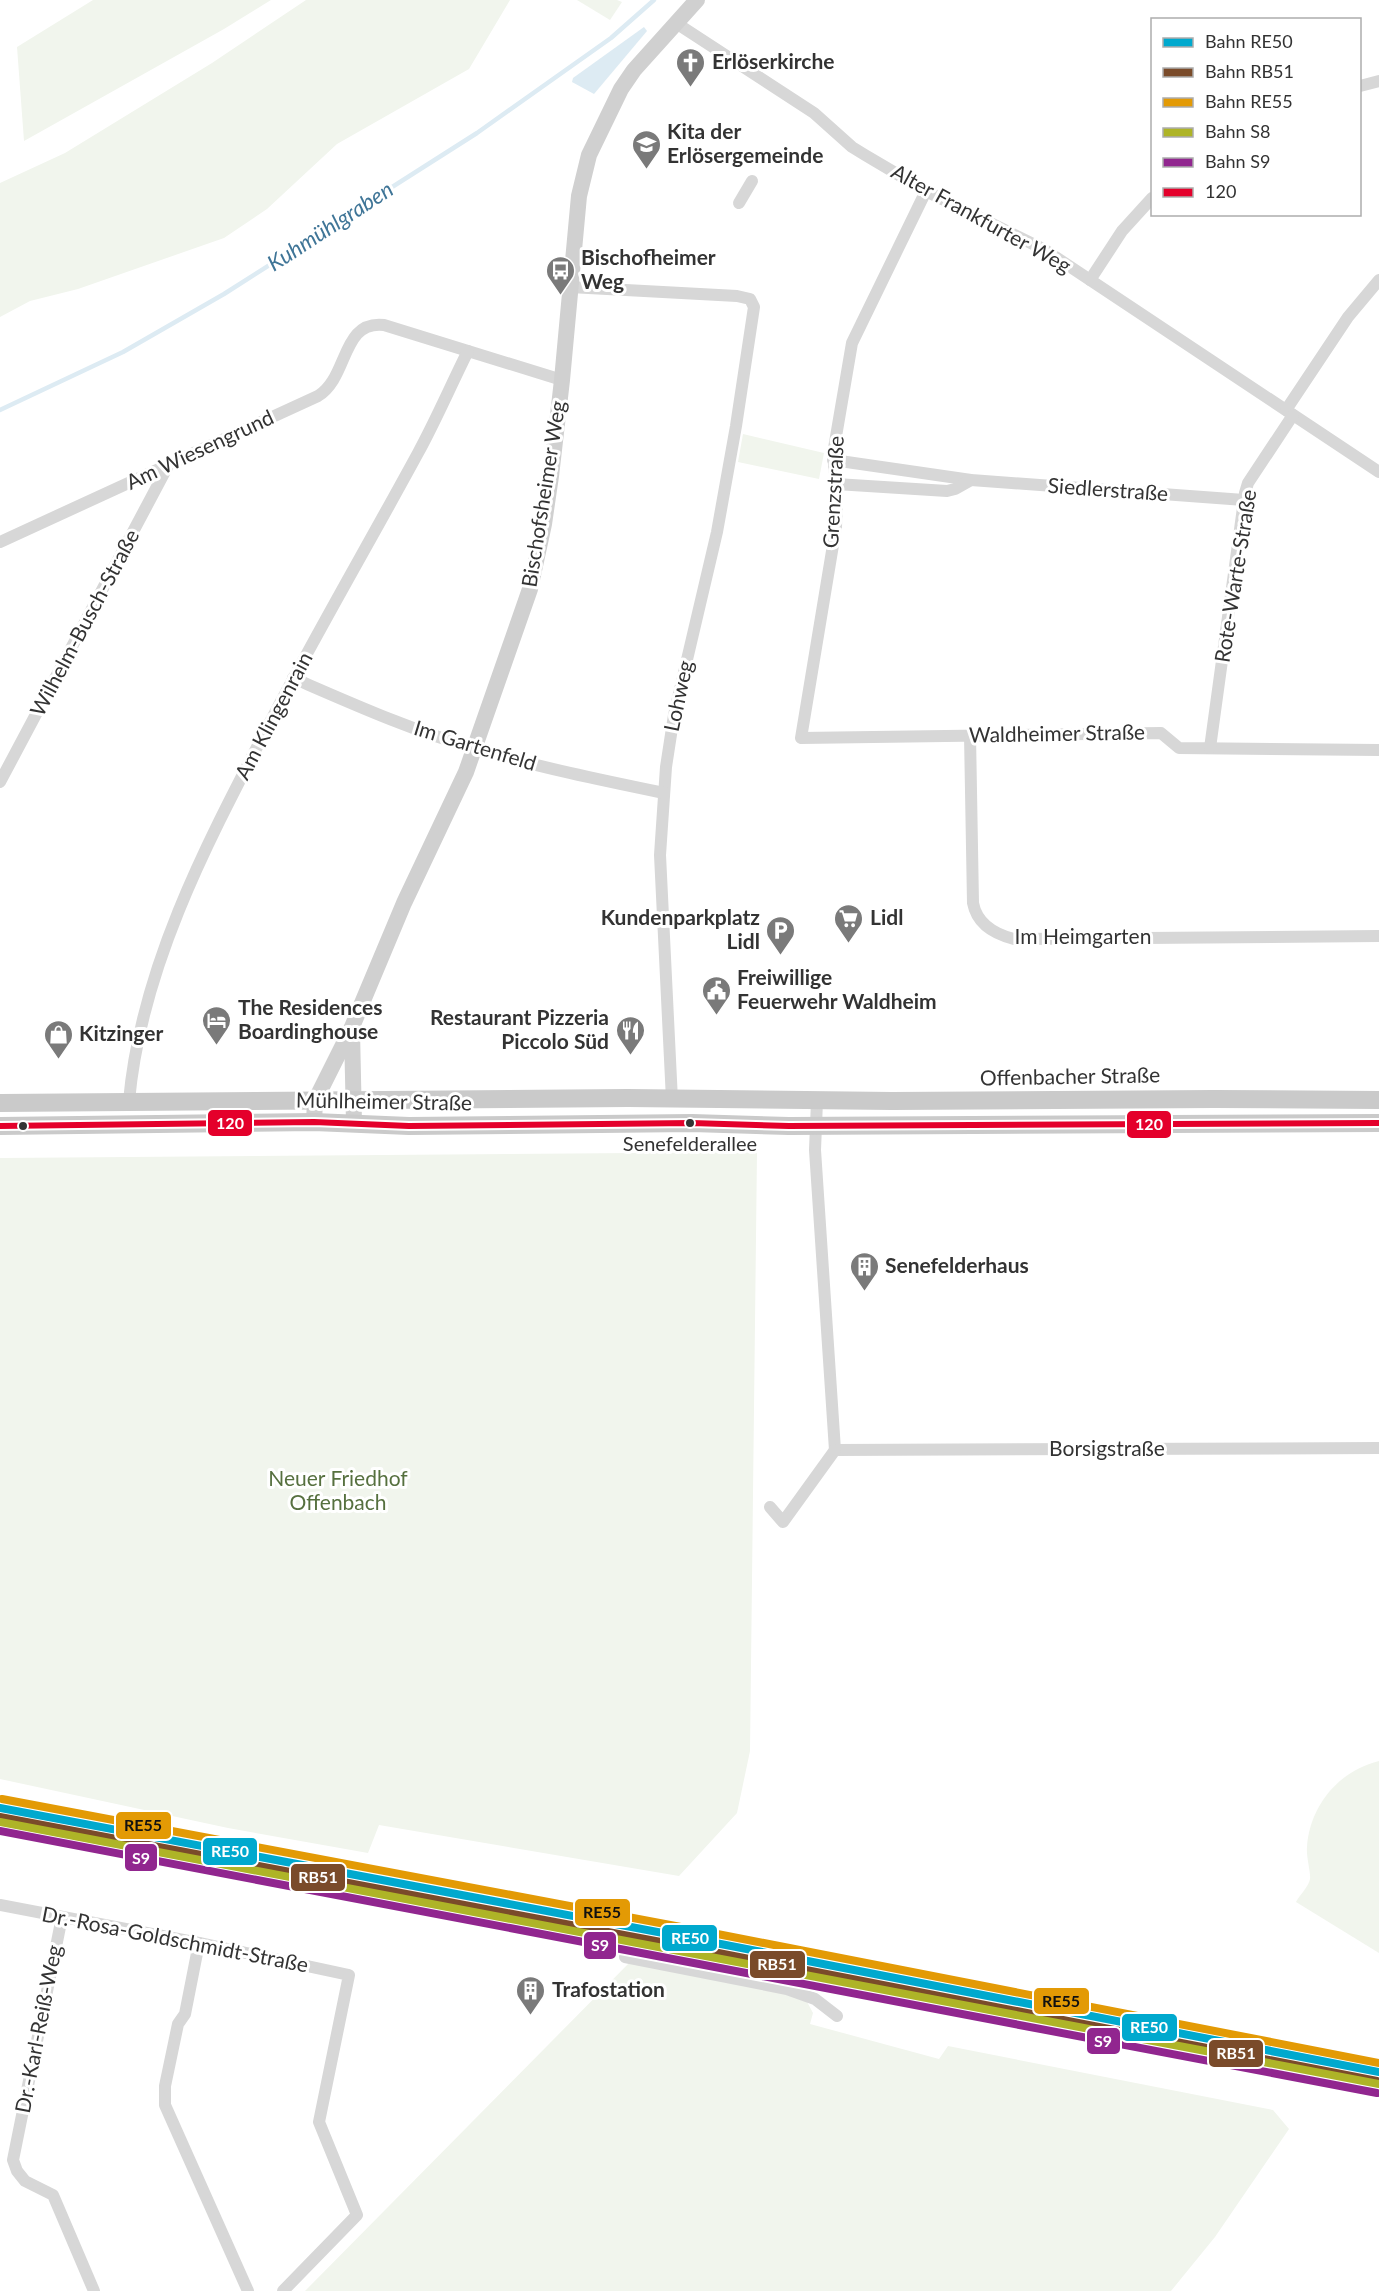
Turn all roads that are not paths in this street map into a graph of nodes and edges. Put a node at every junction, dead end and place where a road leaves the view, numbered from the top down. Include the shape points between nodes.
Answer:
1 (697, 0) edge
2 (676, 23) junction
3 (1379, 81) edge
4 (1361, 86) edge
5 (752, 181) dead end
6 (926, 191) junction
7 (1151, 199) edge
8 (739, 203) dead end
9 (1090, 280) junction
10 (1379, 280) edge
11 (570, 287) junction
12 (468, 351) junction
13 (562, 380) junction
14 (1290, 413) junction
15 (833, 460) junction
16 (169, 464) junction
17 (1379, 472) edge
18 (971, 480) junction
19 (836, 484) junction
20 (1244, 500) junction
21 (0, 542) edge
22 (293, 678) junction
23 (969, 735) junction
24 (801, 738) joint
25 (1210, 748) junction
26 (476, 749) junction
27 (1379, 750) edge
28 (0, 782) edge
29 (664, 793) junction
30 (1379, 936) edge
31 (352, 1027) junction
32 (672, 1100) junction
33 (762, 1100) joint
34 (1379, 1100) edge
35 (129, 1101) junction
36 (315, 1101) junction
37 (353, 1101) junction
38 (817, 1101) junction
39 (0, 1103) edge
40 (314, 1122) junction
41 (354, 1123) junction
42 (1379, 1123) edge
43 (0, 1126) edge
44 (816, 1126) junction
45 (1379, 1448) edge
46 (835, 1450) junction
47 (771, 1507) dead end
48 (0, 1905) edge
49 (62, 1917) junction
50 (199, 1943) junction
51 (625, 1957) dead end
52 (837, 2016) dead end
53 (94, 2291) edge
54 (248, 2291) edge
55 (283, 2291) edge

1 - 2 street, Bischofsheimer Weg
2 - 6 street, Alter Frankfurter Weg via 814,113 857,150
2 - 11 street, Bischofsheimer Weg via 621,89 589,155 579,196
3 - 4 street
5 - 8 street
6 - 9 street, Alter Frankfurter Weg via 1037,245
6 - 15 street, Grenzstraße via 852,343
7 - 9 street via 1122,231
9 - 14 street, Alter Frankfurter Weg
10 - 14 street, Rote-Warte-Straße via 1348,317
11 - 13 street, Bischofsheimer Weg
11 - 29 street, Lohweg via 737,296 750,299 754,307 717,532 674,715
12 - 13 street
12 - 16 street, Am Wiesengrund via 384,325 368,325 359,330 332,384 323,393
12 - 22 street, Am Klingenrain via 419,451
13 - 26 street, Bischofsheimer Weg via 544,524 530,589
14 - 17 street, Alter Frankfurter Weg
14 - 20 street, Rote-Warte-Straße via 1248,483
15 - 18 street, Siedlerstraße
15 - 19 street, Grenzstraße
16 - 21 street, Am Wiesengrund
16 - 28 street, Wilhelm-Busch-Straße
18 - 19 street, Siedlerstraße via 947,491
18 - 20 street, Siedlerstraße
19 - 24 street, Grenzstraße via 836,527
20 - 25 street, Rote-Warte-Straße
22 - 26 street, Im Gartenfeld via 406,726
22 - 35 street, Am Klingenrain via 219,823 164,950 146,1004
23 - 24 street, Waldheimer Straße
23 - 25 street, Waldheimer Straße via 1161,733 1179,748
23 - 30 street, Im Heimgarten via 973,903 980,920 998,934 1014,939
25 - 27 street, Waldheimer Straße
26 - 29 street, Im Gartenfeld
26 - 31 street, Bischofsheimer Weg via 404,903
29 - 32 street, Lohweg via 660,855
31 - 36 street, Bischofsheimer Weg
31 - 37 street, Bischofsheimer Weg
32 - 33 main road, Mühlheimer Straße
32 - 37 main road, Mühlheimer Straße
33 - 38 main road, Offenbacher Straße
34 - 38 main road, Offenbacher Straße
35 - 36 main road, Mühlheimer Straße
35 - 39 main road, Mühlheimer Straße
36 - 37 main road, Mühlheimer Straße
36 - 40 street, Bischofsheimer Weg
37 - 41 street, Bischofsheimer Weg
38 - 44 street
40 - 41 main road, Mühlheimer Straße
40 - 43 main road, Mühlheimer Straße
41 - 44 main road, Mühlheimer Straße
42 - 44 main road
44 - 46 street
45 - 46 street, Borsigstraße
46 - 47 street via 783,1522
48 - 49 street, Dr.-Rosa-Goldschmidt-Straße
49 - 50 street, Dr.-Rosa-Goldschmidt-Straße
49 - 53 street, Dr.-Karl-Reiß-Weg via 13,2160 25,2181 53,2195
50 - 54 street via 165,2086 165,2105
50 - 55 street, Dr.-Rosa-Goldschmidt-Straße via 349,1975 319,2122 357,2215
51 - 52 street via 787,1989 815,1999

